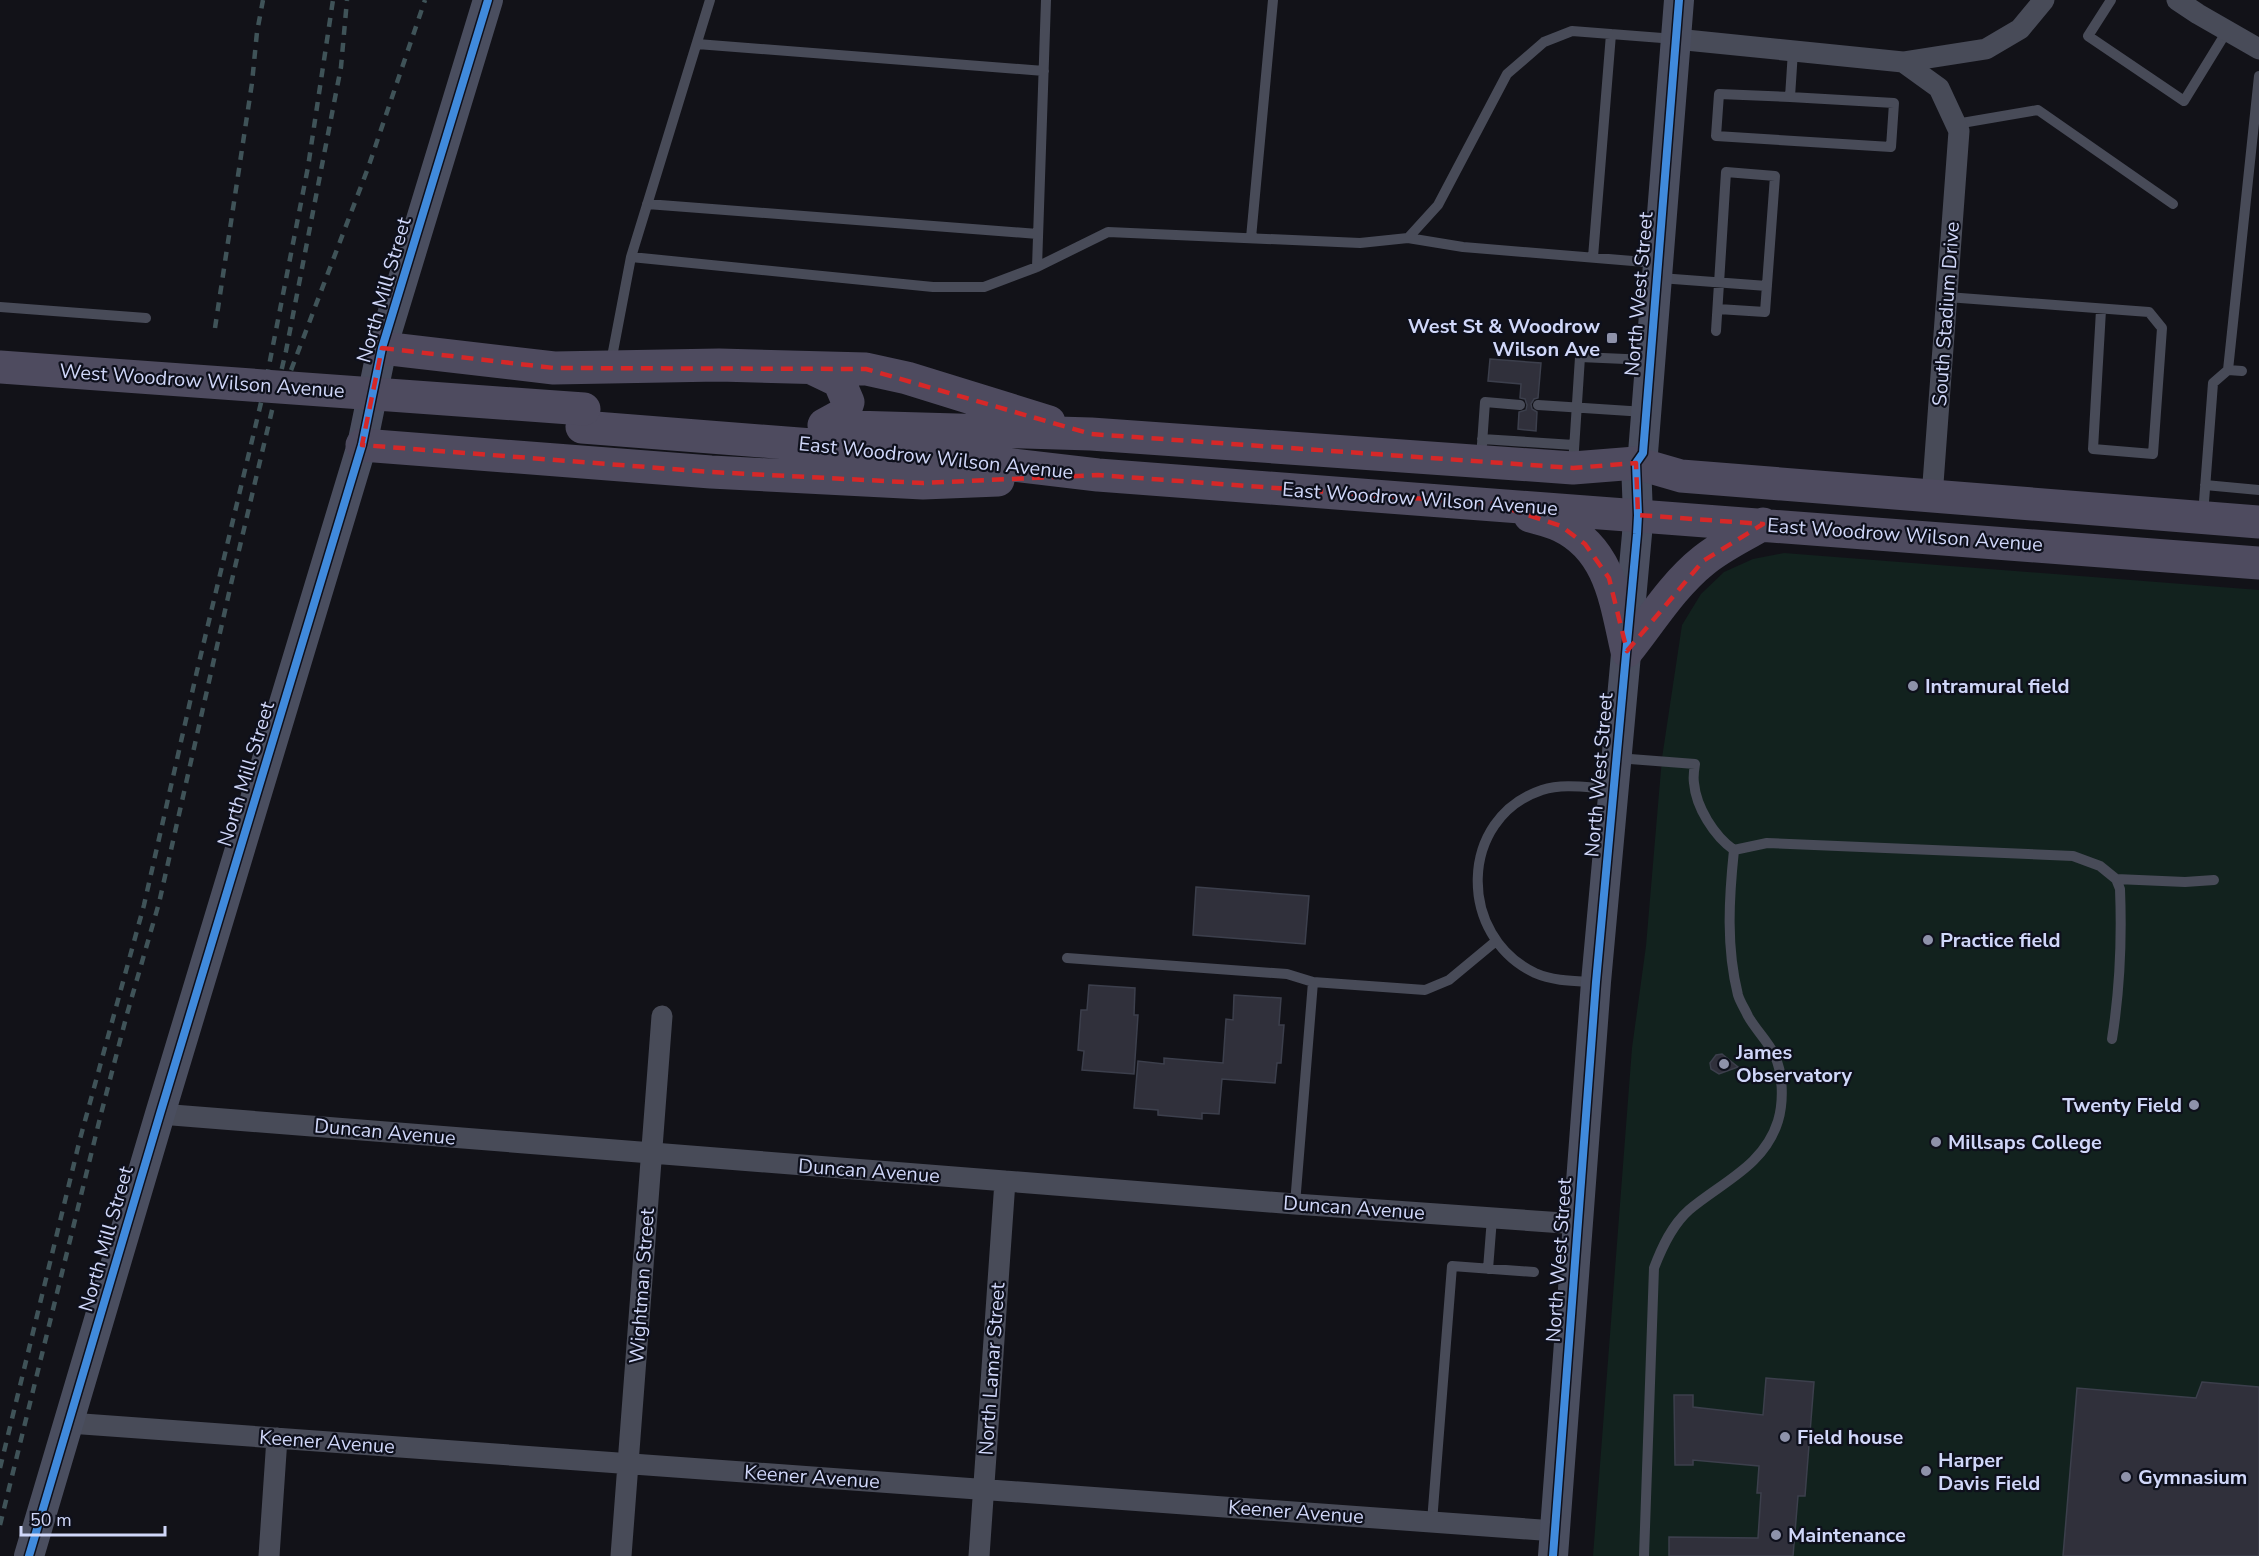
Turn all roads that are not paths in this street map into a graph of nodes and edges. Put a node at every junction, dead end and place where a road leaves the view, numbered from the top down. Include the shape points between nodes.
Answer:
1 (488, 0) edge
2 (710, 0) edge
3 (1046, 0) edge
4 (1273, 0) edge
5 (1679, 0) edge
6 (2044, 0) edge
7 (2111, 0) edge
8 (2177, 0) edge
9 (2227, 32) junction
10 (1611, 34) junction
11 (1676, 39) junction
12 (697, 44) junction
13 (2259, 49) edge
14 (1793, 51) junction
15 (1903, 62) junction
16 (1044, 71) junction
17 (2259, 76) edge
18 (1790, 98) junction
19 (1957, 128) junction
20 (647, 204) junction
21 (2173, 204) dead end
22 (1038, 234) junction
23 (1251, 238) junction
24 (1408, 238) junction
25 (631, 256) junction
26 (1593, 257) junction
27 (1037, 267) junction
28 (1657, 271) junction
29 (1720, 282) junction
30 (1767, 286) junction
31 (1947, 297) junction
32 (0, 307) edge
33 (1718, 309) junction
34 (2101, 310) junction
35 (146, 318) dead end
36 (1716, 331) dead end
37 (382, 348) junction
38 (1650, 361) junction
39 (610, 366) junction
40 (0, 367) edge
41 (814, 369) junction
42 (2228, 370) junction
43 (2242, 371) dead end
44 (0, 386) edge
45 (1520, 405) dead end
46 (1538, 405) dead end
47 (1576, 407) junction
48 (1646, 412) junction
49 (583, 418) junction
50 (824, 425) junction
51 (1091, 434) junction
52 (362, 445) junction
53 (1482, 450) junction
54 (1574, 457) junction
55 (1635, 463) junction
56 (1098, 475) junction
57 (2205, 485) junction
58 (2259, 490) edge
59 (1932, 497) junction
60 (1494, 504) junction
61 (1638, 515) junction
62 (2202, 517) junction
63 (2259, 522) edge
64 (1763, 524) junction
65 (2259, 563) edge
66 (1627, 651) junction
67 (1617, 758) junction
68 (1614, 789) junction
69 (1734, 850) junction
70 (2116, 879) junction
71 (2214, 880) dead end
72 (1496, 941) junction
73 (1067, 958) dead end
74 (1313, 982) junction
75 (1596, 982) junction
76 (662, 1016) dead end
77 (2112, 1039) dead end
78 (160, 1114) junction
79 (652, 1154) junction
80 (1005, 1181) junction
81 (1295, 1204) junction
82 (1492, 1218) junction
83 (1578, 1224) junction
84 (1488, 1269) junction
85 (1534, 1272) dead end
86 (69, 1423) junction
87 (277, 1438) junction
88 (628, 1464) junction
89 (984, 1490) junction
90 (1432, 1522) junction
91 (1554, 1544) edge
92 (29, 1556) edge
93 (269, 1556) edge
94 (621, 1556) edge
95 (979, 1556) edge
96 (1644, 1556) edge

1 - 37 street, North Mill Street
2 - 12 lane
3 - 16 lane
4 - 23 lane
5 - 11 street, North West Street
6 - 15 street via 2020,29 1986,49
7 - 9 lane via 2088,36 2184,101
8 - 9 street
9 - 13 street
10 - 11 lane
10 - 24 lane via 1572,31 1544,42 1507,74 1438,205
10 - 26 lane
11 - 14 street
11 - 28 street, North West Street
12 - 16 lane
12 - 20 lane
14 - 15 street
14 - 18 lane
15 - 19 street via 1939,88
16 - 22 lane
17 - 42 lane
18 - 18 lane via 1719,94 1716,136 1891,147 1894,104
19 - 21 lane via 2038,110
19 - 31 street, South Stadium Drive
20 - 22 lane
20 - 25 lane
22 - 27 lane
23 - 24 lane via 1360,243
23 - 27 lane via 1108,232
24 - 26 lane via 1463,247
25 - 27 lane via 933,287 984,287
25 - 39 lane
26 - 28 lane
28 - 29 lane
28 - 38 street, North West Street
29 - 30 lane
29 - 30 lane via 1726,172 1775,176
29 - 33 lane
30 - 33 lane via 1765,312
31 - 34 lane
31 - 59 street, South Stadium Drive
32 - 35 lane
33 - 36 lane
34 - 34 lane via 2149,312 2162,328 2153,453 2093,449
37 - 39 main road via 554,368
37 - 52 street, North Mill Street
38 - 47 lane via 1580,357
38 - 48 street, North West Street
39 - 41 main road
40 - 49 main road, West Woodrow Wilson Avenue, bridge
41 - 50 main road via 838,381 848,402 844,414
41 - 51 main road via 866,369 907,378
42 - 43 lane
42 - 57 lane via 2213,383
44 - 49 main road, West Woodrow Wilson Avenue
45 - 53 lane via 1485,402
46 - 47 lane
47 - 48 lane
47 - 54 lane
48 - 55 street, North West Street via 1643,453
49 - 50 main road, East Woodrow Wilson Avenue
49 - 56 main road, East Woodrow Wilson Avenue
50 - 51 main road, East Woodrow Wilson Avenue
51 - 53 main road, East Woodrow Wilson Avenue
52 - 56 main road via 711,472 923,483
52 - 78 street, North Mill Street
53 - 54 main road, East Woodrow Wilson Avenue
54 - 55 main road, East Woodrow Wilson Avenue
55 - 59 main road, East Woodrow Wilson Avenue via 1681,476
55 - 61 street, North West Street
56 - 60 main road, East Woodrow Wilson Avenue
57 - 58 lane
57 - 62 lane
59 - 62 main road, East Woodrow Wilson Avenue
60 - 61 main road, East Woodrow Wilson Avenue
60 - 66 main road via 1561,526 1598,558 1610,578
61 - 64 main road, East Woodrow Wilson Avenue
61 - 66 street, North West Street
62 - 63 main road, East Woodrow Wilson Avenue
64 - 65 main road, East Woodrow Wilson Avenue
64 - 66 main road via 1703,561
66 - 67 street, North West Street
67 - 68 street, North West Street
67 - 69 lane via 1695,764 1698,800 1722,841
68 - 72 lane via 1560,786 1542,790 1518,803 1497,822 1481,855 1477,883 1483,914
68 - 75 street, North West Street
69 - 70 lane via 1767,843 2073,856 2100,866
69 - 96 lane via 1728,906 1738,998 1773,1052 1778,1064 1781,1101 1773,1134 1760,1154 1745,1170 1688,1211 1662,1247 1654,1268
70 - 71 lane
70 - 77 lane via 2121,958
72 - 74 lane via 1453,978 1431,988
72 - 75 lane via 1533,972 1556,980
73 - 74 lane via 1287,974
74 - 81 lane
75 - 83 street, North West Street
76 - 79 street, Wightman Street
78 - 79 street, Duncan Avenue
78 - 86 street, North Mill Street
79 - 80 street, Duncan Avenue
79 - 88 street, Wightman Street
80 - 81 street, Duncan Avenue
80 - 89 street, North Lamar Street
81 - 82 street, Duncan Avenue
82 - 83 street, Duncan Avenue
82 - 84 lane
83 - 91 street, North West Street
84 - 85 lane
84 - 90 lane via 1452,1266
86 - 87 street, Keener Avenue
86 - 92 street, North Mill Street
87 - 88 street, Keener Avenue
87 - 93 street
88 - 89 street, Keener Avenue
88 - 94 street, Wightman Street
89 - 90 street, Keener Avenue
89 - 95 street, North Lamar Street
90 - 91 street, Keener Avenue

